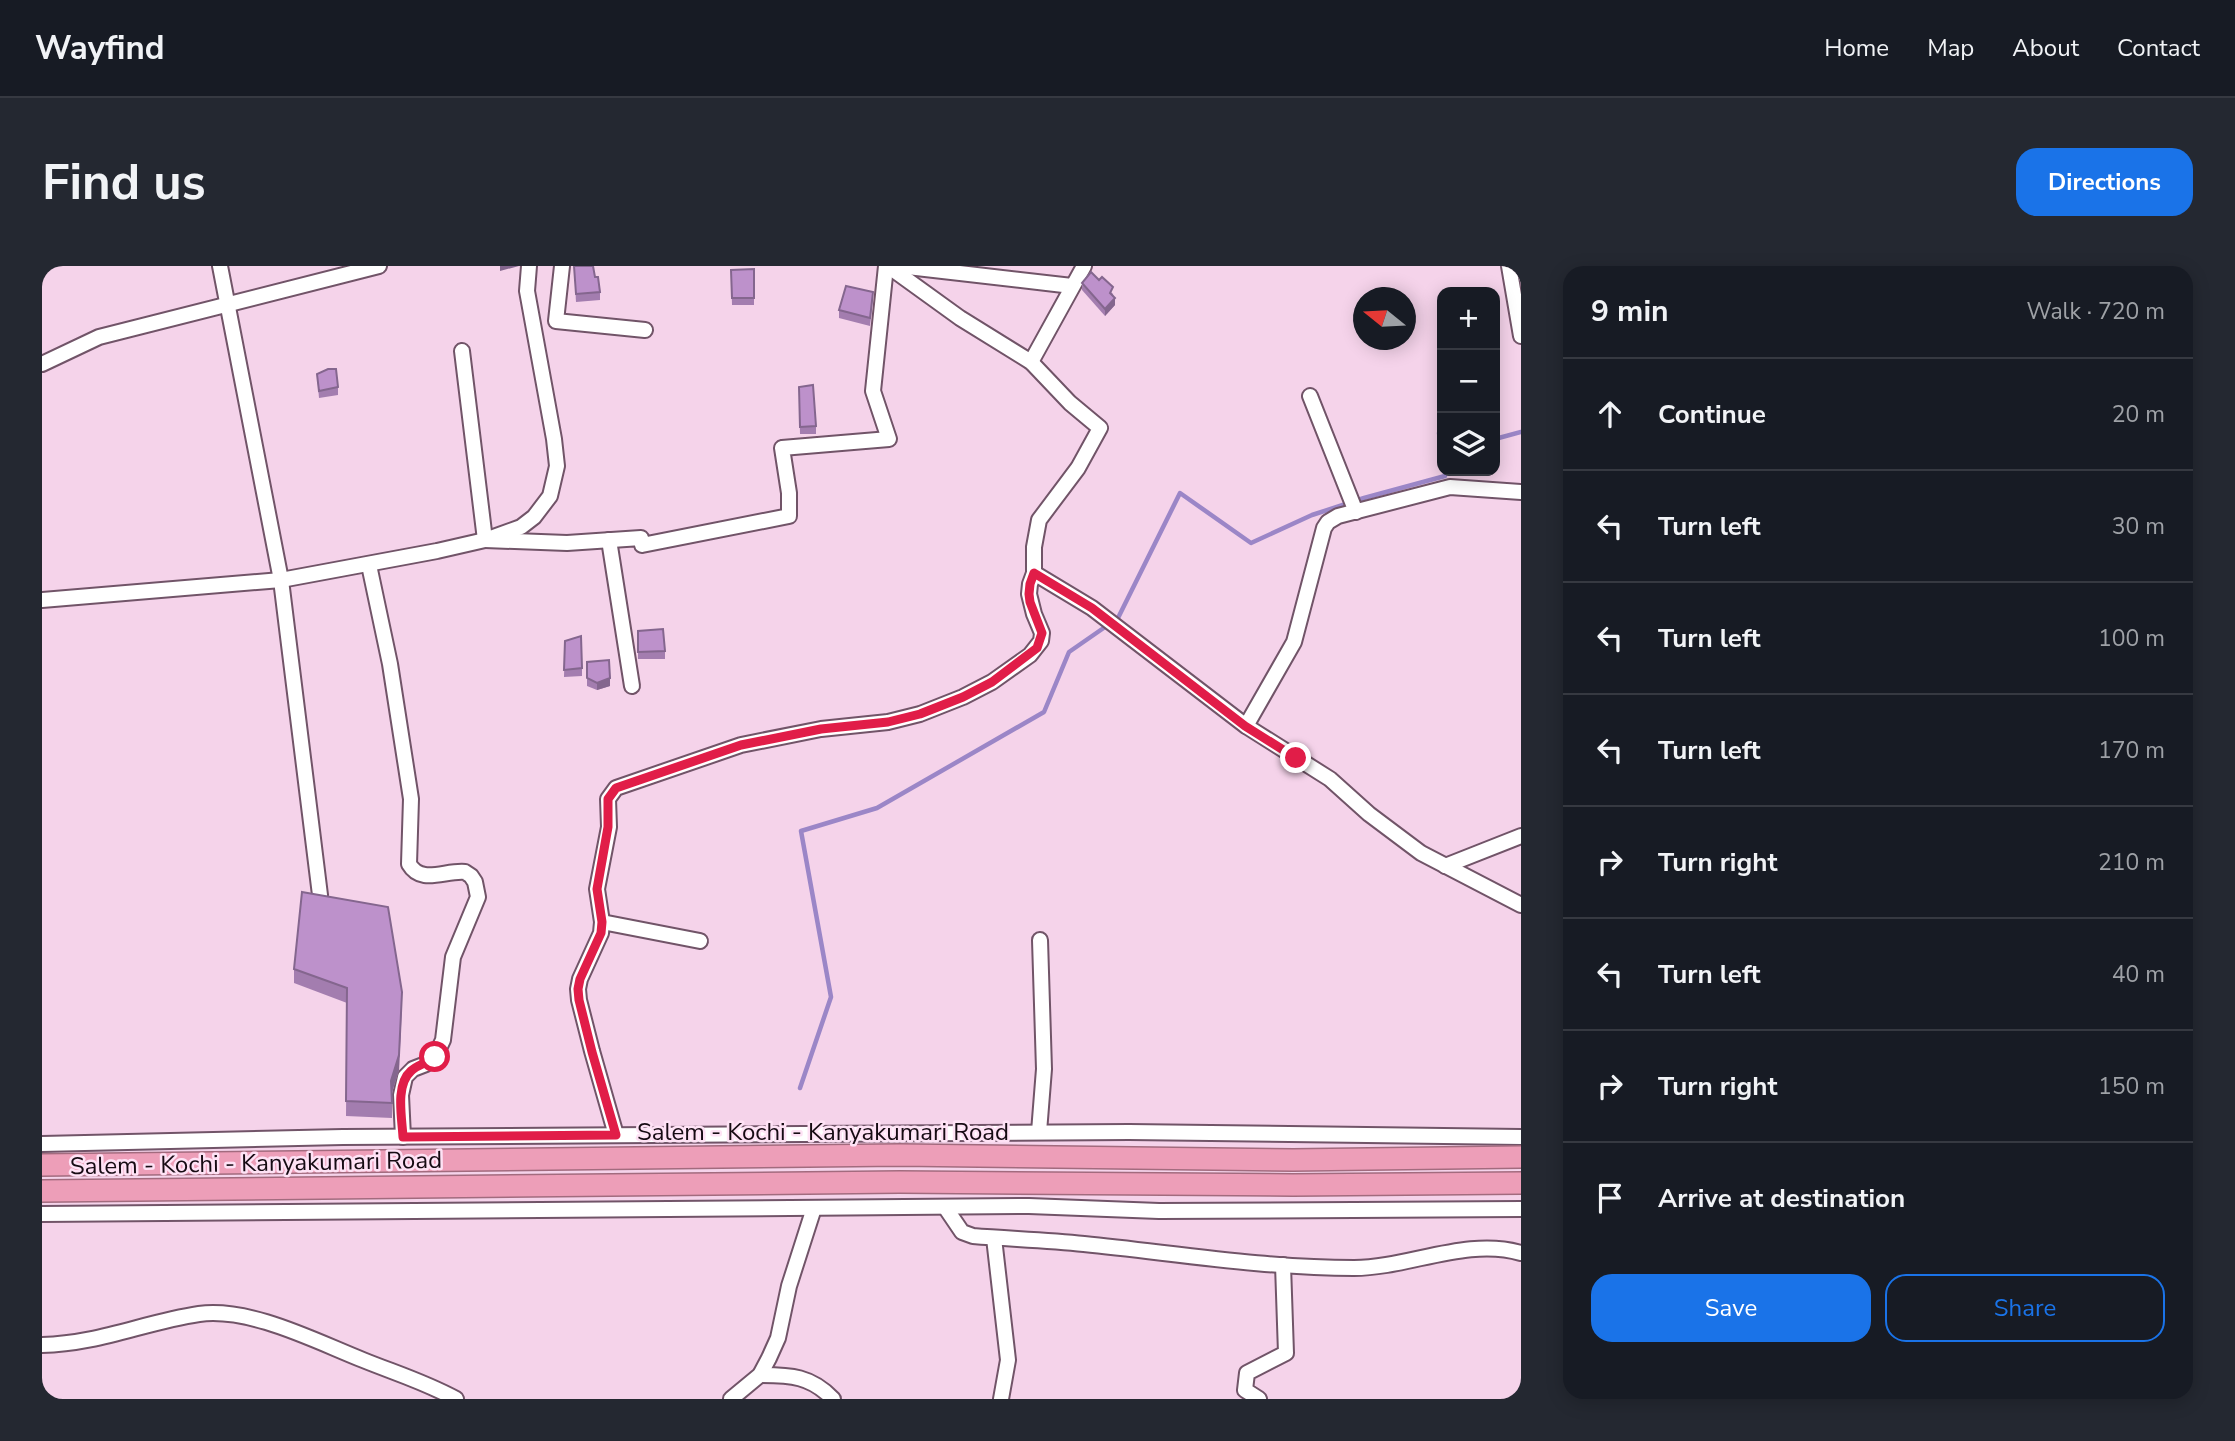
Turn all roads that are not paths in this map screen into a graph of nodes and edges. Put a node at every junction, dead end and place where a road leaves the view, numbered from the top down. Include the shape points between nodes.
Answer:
1 (220, 266) edge
2 (379, 266) edge
3 (529, 266) edge
4 (562, 266) edge
5 (887, 266) edge
6 (899, 266) edge
7 (1084, 266) edge
8 (1508, 266) edge
9 (1072, 286) junction
10 (227, 305) junction
11 (645, 330) dead end
12 (1521, 336) edge
13 (462, 351) dead end
14 (1031, 362) junction
15 (42, 364) edge
16 (1310, 396) dead end
17 (1521, 492) edge
18 (1356, 512) junction
19 (485, 540) junction
20 (609, 540) junction
21 (369, 565) junction
22 (1034, 573) junction
23 (281, 580) junction
24 (42, 600) edge
25 (632, 686) dead end
26 (1245, 726) junction
27 (1521, 836) edge
28 (1445, 866) junction
29 (320, 895) edge
30 (1521, 905) edge
31 (602, 922) junction
32 (1040, 940) dead end
33 (700, 942) dead end
34 (1039, 1132) junction
35 (616, 1135) junction
36 (403, 1137) junction
37 (1521, 1137) edge
38 (42, 1144) edge
39 (1521, 1157) edge
40 (42, 1165) edge
41 (1521, 1183) edge
42 (42, 1191) edge
43 (945, 1207) junction
44 (814, 1208) junction
45 (1521, 1209) edge
46 (42, 1214) edge
47 (994, 1238) junction
48 (1521, 1253) edge
49 (1283, 1265) junction
50 (42, 1345) edge
51 (761, 1375) junction
52 (456, 1399) edge
53 (731, 1399) edge
54 (833, 1399) edge
55 (1001, 1399) edge
56 (1259, 1399) edge

1 - 10 street
2 - 10 street
3 - 19 street via 527,292 554,439 554,483 534,517 510,533
4 - 11 street via 556,321
5 - 14 street
5 - 20 street via 873,391 889,439 782,448 789,516 642,545 641,538
6 - 9 street
7 - 9 street
8 - 12 street
9 - 14 street
10 - 15 street via 99,337
10 - 23 street
13 - 19 street
14 - 22 street via 1100,428 1078,468 1038,520
16 - 18 street
17 - 18 street via 1450,487
18 - 26 street via 1334,518 1325,526 1294,642
19 - 20 street
19 - 21 street
20 - 25 street
21 - 23 street
21 - 36 street via 411,799 409,864 419,876 465,872 475,882 478,897 453,957 443,1040 435,1057 405,1077
22 - 26 street via 1092,608
22 - 31 street via 1029,594 1042,633 1037,648 992,682 963,697 888,722 741,745 616,788 608,799 597,889
23 - 24 street
23 - 29 street
26 - 28 street via 1329,779 1420,853
27 - 28 street
28 - 30 street
31 - 33 street
31 - 35 street via 580,979 579,1000
32 - 34 street via 1044,1069
34 - 35 street
34 - 37 street
35 - 36 street
36 - 38 street
39 - 40 highway, Salem - Kochi - Kanyakumari Road via 1293,1160 900,1155
41 - 42 highway, Salem - Kochi - Kanyakumari Road via 900,1182
43 - 44 street
43 - 45 street
43 - 47 street via 962,1232
44 - 46 street
44 - 51 street via 778,1338
47 - 49 street
47 - 55 street via 1008,1360
48 - 49 street via 1487,1248 1383,1266
49 - 56 street via 1286,1353 1247,1373 1245,1390
50 - 52 street via 91,1341 201,1314 231,1314 427,1383
51 - 53 street
51 - 54 street via 804,1379

